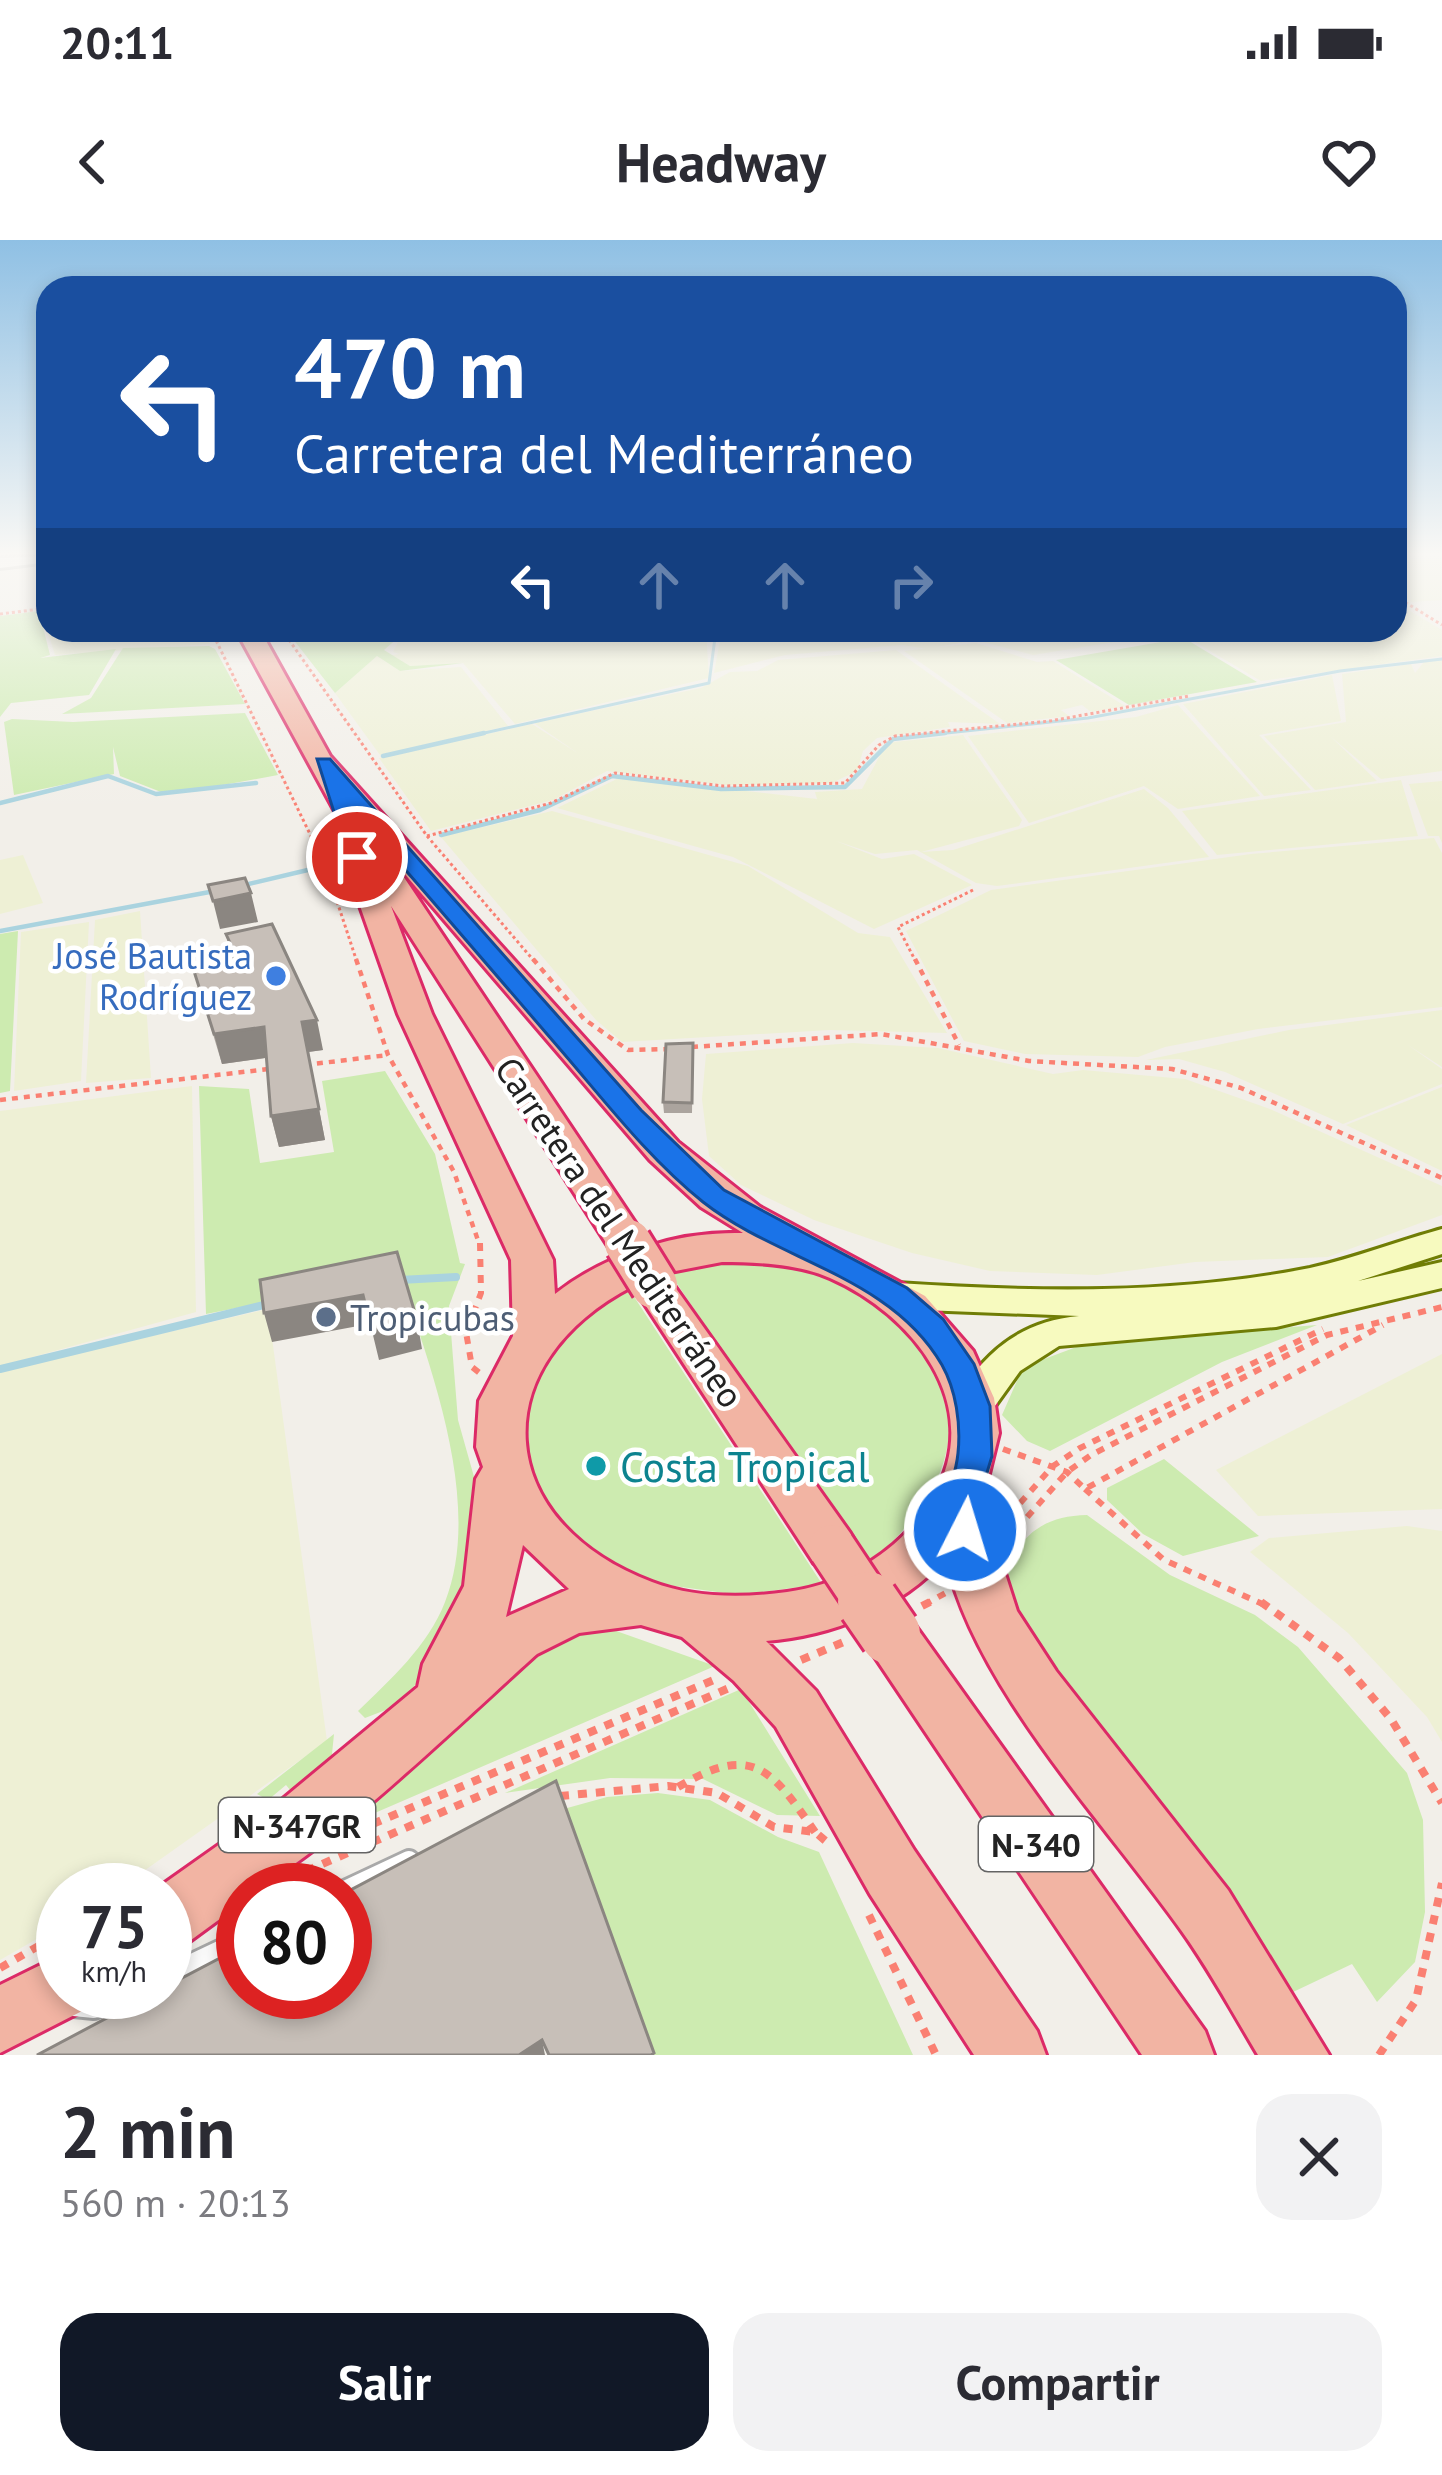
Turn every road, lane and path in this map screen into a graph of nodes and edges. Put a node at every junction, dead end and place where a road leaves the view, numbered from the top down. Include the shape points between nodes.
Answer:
1 (218, 642) edge
2 (255, 642) edge
3 (290, 642) edge
4 (1190, 696) dead end
5 (323, 763) junction
6 (346, 812) junction
7 (427, 836) junction
8 (973, 890) dead end
9 (959, 1045) junction
10 (388, 1055) junction
11 (294, 1066) edge
12 (270, 1069) edge
13 (0, 1100) edge
14 (1442, 1178) edge
15 (1442, 1241) edge
16 (821, 1259) junction
17 (1432, 1288) edge
18 (897, 1296) junction
19 (1442, 1307) edge
20 (1390, 1321) junction
21 (534, 1334) junction
22 (504, 1393) junction
23 (974, 1424) junction
24 (502, 1459) junction
25 (1053, 1466) junction
26 (1067, 1472) junction
27 (1085, 1489) junction
28 (978, 1518) junction
29 (1001, 1547) dead end
30 (668, 1609) junction
31 (738, 1670) dead end
32 (745, 1681) dead end
33 (419, 1716) junction
34 (678, 1787) junction
35 (556, 1797) edge
36 (1442, 1803) edge
37 (815, 1832) junction
38 (338, 1839) dead end
39 (437, 1846) edge
40 (835, 1849) dead end
41 (296, 1860) dead end
42 (372, 1877) edge
43 (1442, 1883) edge
44 (192, 1901) edge
45 (865, 1908) dead end
46 (936, 2055) edge
47 (1013, 2055) edge
48 (1181, 2055) edge
49 (1296, 2055) edge
50 (1379, 2055) edge

1 - 10 path via 325,865
2 - 5 highway, Carretera del Mediterráneo / N-340
3 - 7 path
4 - 7 path via 895,736 874,746 844,783 723,786 615,773 551,803
5 - 6 highway, Carretera del Mediterráneo / N-340
5 - 16 highway via 632,1116 714,1196
6 - 21 highway via 346,832 415,1014 532,1260
6 - 48 highway, Carretera del Mediterráneo / N-340, bridge via 654,1285
7 - 9 path via 584,1019 628,1051 880,1034
8 - 9 path via 898,928
9 - 14 path via 1029,1061 1195,1075
10 - 11 path
10 - 22 path via 480,1236 481,1293 466,1333 472,1367
12 - 13 path
15 - 18 main road via 1388,1263 1258,1289 1036,1305
16 - 18 highway
16 - 21 highway via 758,1248 693,1250 631,1265 577,1294
17 - 23 main road via 1055,1332 1002,1361
17 - 25 path via 1322,1329
18 - 23 highway via 958,1364
19 - 20 path
20 - 26 path via 1327,1336
20 - 27 path
21 - 22 highway
22 - 24 highway
23 - 25 path
23 - 28 highway
24 - 30 highway via 526,1516 573,1566
24 - 33 highway, N-347GR via 501,1560 469,1643
25 - 26 path
25 - 28 path
26 - 27 path
26 - 29 path
27 - 36 path via 1163,1560 1261,1602 1339,1658 1390,1719
28 - 30 highway via 855,1597 778,1618
28 - 49 highway via 975,1574 1006,1641 1206,1912
30 - 33 highway, N-347GR via 572,1611 518,1636
30 - 47 highway via 753,1664 796,1709
31 - 38 path
32 - 41 path via 309,1872
33 - 44 highway, N-347GR via 299,1824
34 - 35 path
34 - 37 path via 717,1793 774,1827
34 - 37 path via 730,1760 756,1763 774,1771
37 - 40 path
39 - 42 lane
43 - 50 path via 1416,2000
45 - 46 path

